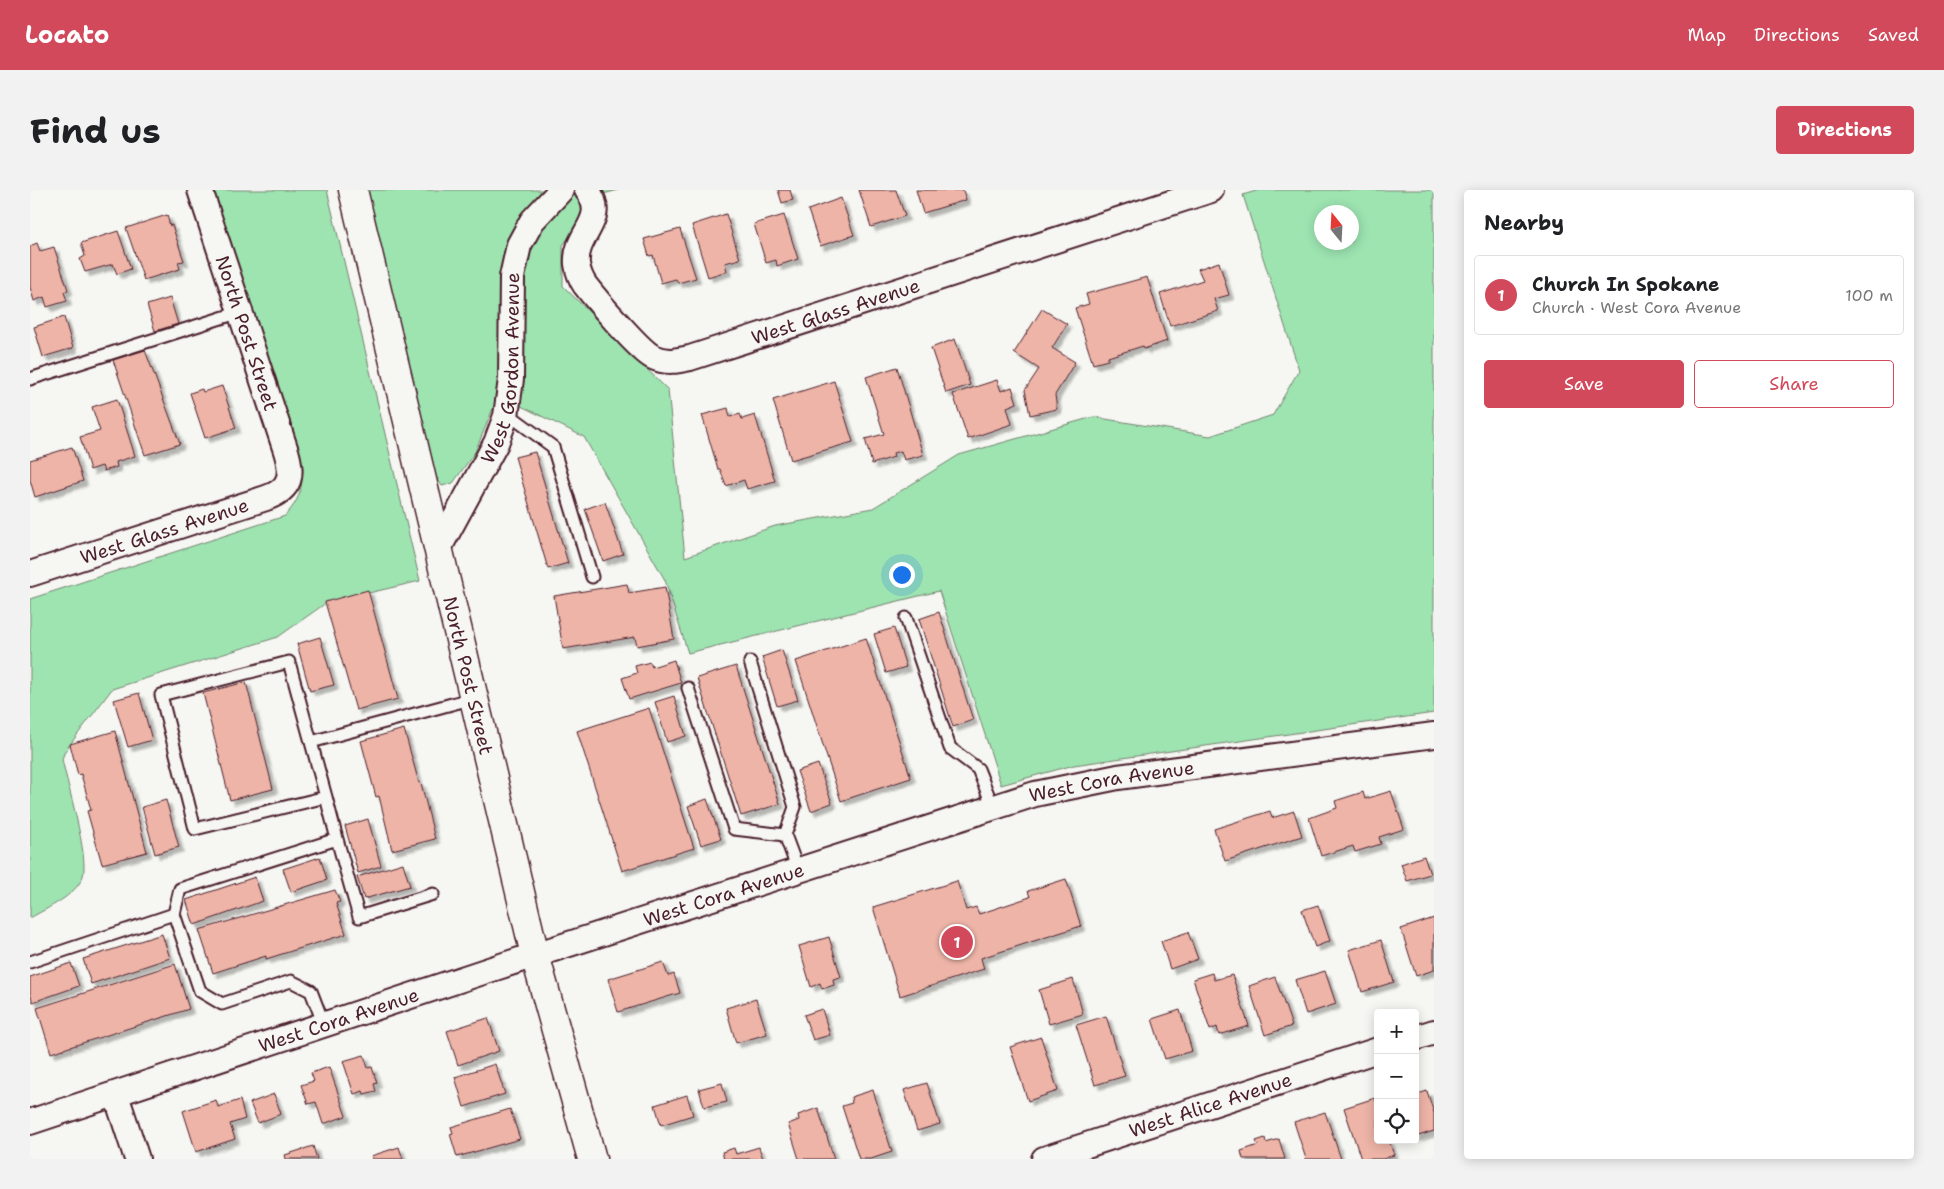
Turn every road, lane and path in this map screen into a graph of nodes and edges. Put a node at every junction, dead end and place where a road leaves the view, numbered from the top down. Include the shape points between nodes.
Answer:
1 (200, 190) edge
2 (353, 190) edge
3 (561, 190) edge
4 (587, 190) edge
5 (1211, 190) edge
6 (240, 312) junction
7 (30, 379) edge
8 (506, 416) junction
9 (290, 476) joint
10 (439, 548) junction
11 (30, 574) edge
12 (592, 577) dead end
13 (906, 618) dead end
14 (750, 662) dead end
15 (688, 688) dead end
16 (474, 698) junction
17 (1434, 734) edge
18 (311, 742) junction
19 (326, 797) junction
20 (993, 808) junction
21 (785, 835) junction
22 (337, 839) junction
23 (798, 870) junction
24 (433, 894) dead end
25 (174, 914) junction
26 (534, 956) junction
27 (30, 962) edge
28 (324, 1025) junction
29 (1434, 1032) edge
30 (1419, 1037) edge
31 (1374, 1051) edge
32 (116, 1095) junction
33 (30, 1122) edge
34 (137, 1159) edge
35 (592, 1159) edge
36 (1044, 1159) edge

1 - 6 street, North Post Street
2 - 10 street, North Post Street
3 - 8 street, West Gordon Avenue via 532,220 514,260 511,378
4 - 5 street, West Glass Avenue via 596,209 578,247 577,264 581,278 644,351 657,359 672,362
6 - 7 lane
6 - 9 street, North Post Street via 286,451
8 - 10 street, West Gordon Avenue via 496,443
8 - 12 lane via 515,419 553,448
9 - 11 street, West Glass Avenue via 284,488 266,498
10 - 16 street, North Post Street
13 - 20 lane via 950,748 978,769
14 - 21 lane via 795,808
15 - 21 lane via 734,829
16 - 18 lane
16 - 26 street, North Post Street
17 - 20 street, West Cora Avenue via 1118,777 1034,794
18 - 19 lane
18 - 19 lane via 289,662 161,695 195,829
19 - 22 lane
20 - 23 street, West Cora Avenue
21 - 23 lane
22 - 24 lane via 359,917
22 - 25 lane via 180,889
23 - 26 street, West Cora Avenue
25 - 27 lane
25 - 28 lane via 200,991 222,1004 291,981 311,991
26 - 28 street, West Cora Avenue
26 - 35 street, North Post Street
28 - 32 street, West Cora Avenue
29 - 30 street
31 - 36 street, West Alice Avenue
32 - 33 street, West Cora Avenue
32 - 34 street

